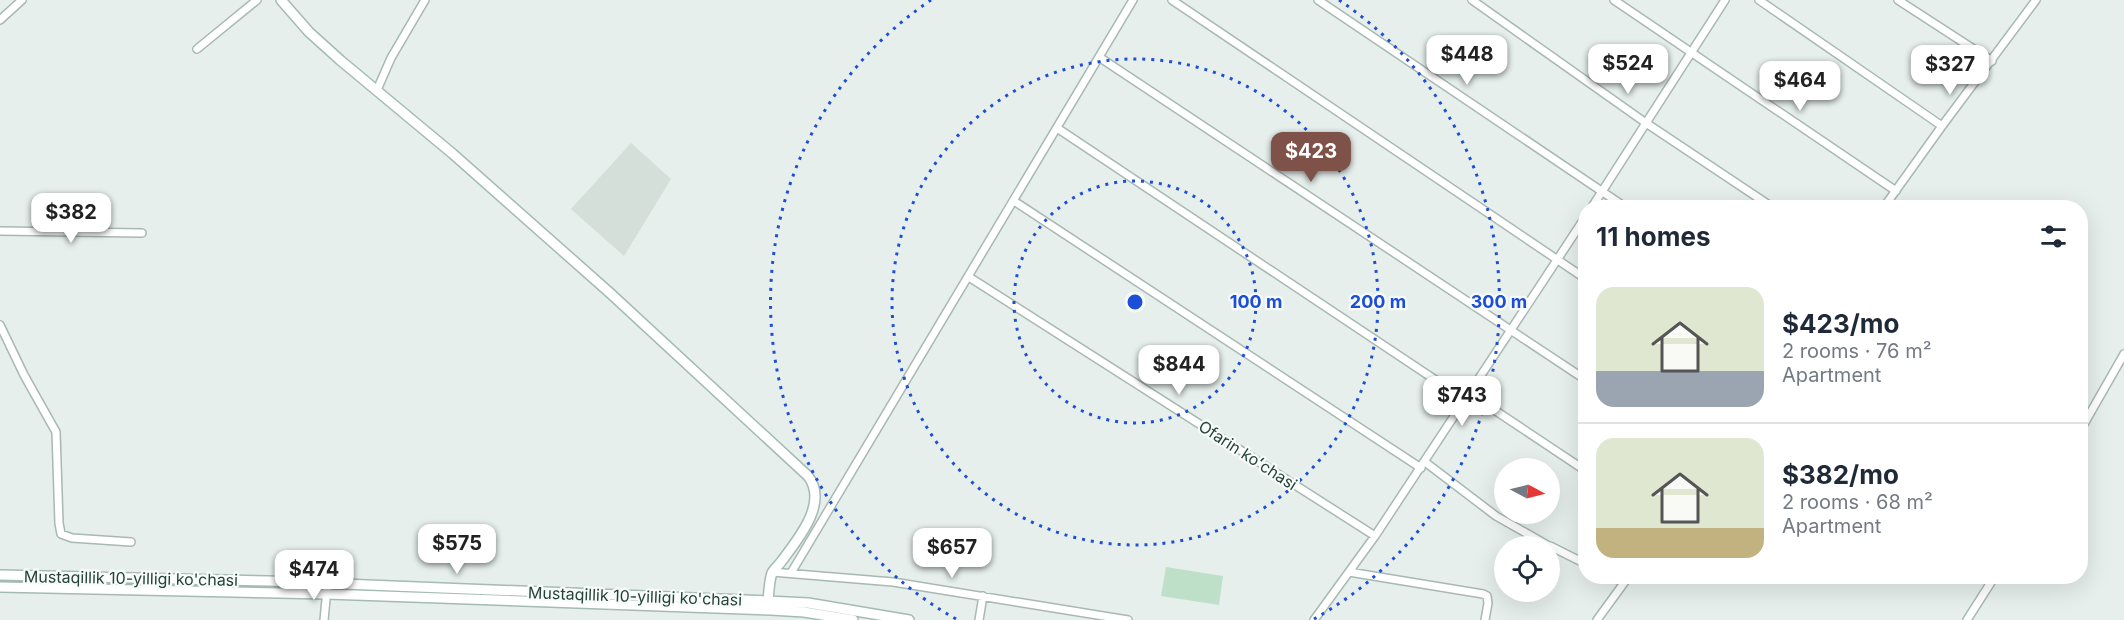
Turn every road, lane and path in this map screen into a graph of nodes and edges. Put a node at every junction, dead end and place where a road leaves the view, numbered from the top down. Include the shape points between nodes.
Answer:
1 (22, 0) edge
2 (257, 0) edge
3 (425, 0) edge
4 (1132, 0) edge
5 (1172, 0) edge
6 (1318, 0) edge
7 (1472, 0) edge
8 (1614, 0) edge
9 (1725, 0) edge
10 (1759, 0) edge
11 (1898, 0) edge
12 (2036, 0) edge
13 (286, 1) edge
14 (0, 20) edge
15 (197, 49) dead end
16 (1691, 53) junction
17 (1099, 57) junction
18 (1992, 61) junction
19 (377, 90) junction
20 (1646, 123) junction
21 (1942, 126) junction
22 (1057, 128) junction
23 (1896, 191) junction
24 (1602, 192) junction
25 (1597, 200) edge
26 (1614, 200) edge
27 (1762, 200) edge
28 (1889, 200) edge
29 (1014, 201) junction
30 (1578, 228) edge
31 (0, 231) edge
32 (142, 233) dead end
33 (1557, 259) junction
34 (1578, 273) edge
35 (969, 277) junction
36 (0, 325) edge
37 (1510, 330) junction
38 (2124, 354) edge
39 (1578, 375) edge
40 (1467, 396) junction
41 (2088, 417) edge
42 (1423, 465) junction
43 (1578, 466) edge
44 (1375, 536) junction
45 (1531, 536) edge
46 (131, 542) dead end
47 (1560, 551) edge
48 (1578, 560) edge
49 (772, 572) junction
50 (1349, 572) junction
51 (791, 573) junction
52 (0, 575) edge
53 (328, 584) junction
54 (1622, 584) edge
55 (1990, 584) edge
56 (0, 587) edge
57 (327, 594) junction
58 (983, 596) junction
59 (768, 601) junction
60 (324, 620) edge
61 (853, 620) edge
62 (909, 620) edge
63 (979, 620) edge
64 (1128, 620) edge
65 (1314, 620) edge
66 (1485, 620) edge
67 (1597, 620) edge
68 (1967, 620) edge

1 - 14 street
2 - 15 street
3 - 19 street
4 - 17 street
5 - 33 street
6 - 24 street
7 - 20 street
8 - 16 street
9 - 16 street
10 - 21 street
11 - 18 street
12 - 18 street
13 - 19 main road via 309,32
16 - 20 street
16 - 23 street
17 - 22 street
17 - 37 street
18 - 21 street
19 - 49 main road via 601,285 808,476 817,495 815,505
20 - 24 street
20 - 27 street
21 - 23 street
22 - 29 street
22 - 40 street
23 - 28 street
24 - 25 street
24 - 26 street
29 - 35 street
29 - 42 street
30 - 33 street
31 - 32 street
33 - 34 street
33 - 37 street
35 - 44 street, Ofarin koʻchasi
35 - 51 street
36 - 46 street via 56,432 61,534
37 - 39 street
37 - 40 street
38 - 41 street
40 - 42 street
40 - 43 street
42 - 44 street
42 - 45 street
44 - 50 street
47 - 48 street
49 - 51 street
49 - 59 main road
50 - 65 street
50 - 66 street via 1483,594 1488,603
51 - 58 street via 893,582
52 - 53 main road, Mustaqillik 10-yilligi ko'chasi
53 - 57 street
53 - 59 main road, Mustaqillik 10-yilligi ko'chasi
54 - 67 street
55 - 68 street
56 - 57 main road, Mustaqillik 10-yilligi ko'chasi
57 - 60 street
57 - 61 main road, Mustaqillik 10-yilligi ko'chasi via 804,612
58 - 63 street
58 - 64 street
59 - 62 main road, Mustaqillik 10-yilligi ko'chasi via 808,603

